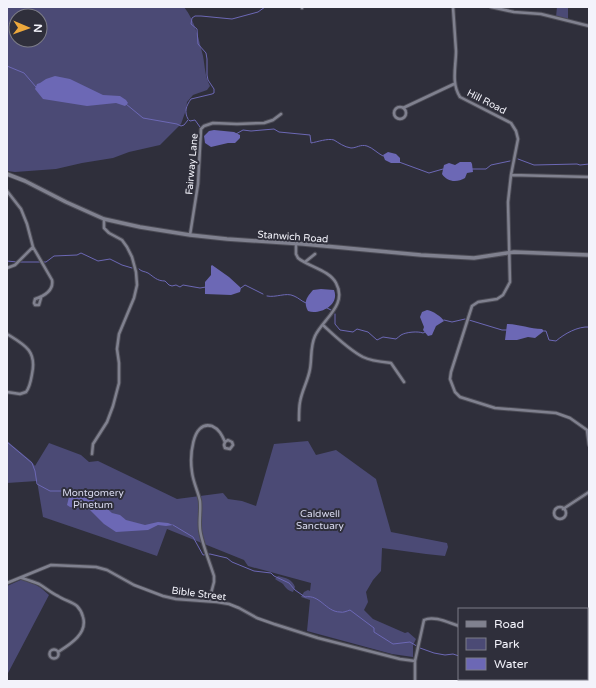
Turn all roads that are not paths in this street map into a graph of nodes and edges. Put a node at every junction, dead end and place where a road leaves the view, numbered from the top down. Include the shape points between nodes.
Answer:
1 (454, 7) edge
2 (491, 7) edge
3 (589, 26) edge
4 (454, 84) junction
5 (403, 108) junction
6 (281, 114) dead end
7 (7, 174) edge
8 (511, 175) junction
9 (589, 177) edge
10 (7, 191) edge
11 (104, 219) junction
12 (190, 235) junction
13 (296, 243) junction
14 (33, 247) junction
15 (314, 254) dead end
16 (508, 254) junction
17 (589, 255) edge
18 (305, 262) junction
19 (7, 268) edge
20 (41, 298) dead end
21 (323, 325) junction
22 (7, 334) edge
23 (404, 382) dead end
24 (7, 392) edge
25 (299, 420) dead end
26 (225, 442) dead end
27 (589, 444) edge
28 (92, 454) dead end
29 (589, 492) edge
30 (563, 509) junction
31 (22, 578) junction
32 (7, 583) edge
33 (209, 601) junction
34 (458, 626) edge
35 (58, 652) dead end
36 (415, 661) junction
37 (415, 681) edge

1 - 4 street
2 - 3 street via 541,14
4 - 5 street
4 - 8 street, Hill Road via 460,97 514,126 518,143
5 - 5 street via 406,111 404,117 395,117 396,108
6 - 12 street, Fairway Lane via 264,123 213,123 201,129 198,184
7 - 11 street, Stanwich Road
8 - 9 street
8 - 16 street, Hill Road
10 - 14 street via 21,208
11 - 12 street, Stanwich Road
11 - 28 street via 104,228 122,240 132,257 137,285 117,342 119,382 113,406 107,422 93,444
12 - 13 street, Stanwich Road
13 - 16 street, Stanwich Road via 474,258
13 - 18 street via 296,254
14 - 19 street via 15,265
14 - 20 street via 53,285
15 - 18 street
16 - 17 street, Stanwich Road via 514,252
16 - 27 street, Hill Road via 510,282 503,295 472,306 450,372 455,392 460,397 495,408 556,413 570,418 587,430
18 - 21 street via 329,275 338,287 336,308
21 - 23 street via 364,358 391,364
21 - 25 street via 312,344 310,368 300,402
22 - 24 street via 27,348 34,363 31,382 26,392
26 - 33 street via 217,428 209,426 197,431 194,439 192,473 200,500 200,530 214,576
29 - 30 street
30 - 30 street via 555,509 556,518 564,517
31 - 32 street, Bible Street
31 - 33 street, Bible Street via 51,565 93,567 107,570 134,585 165,597
31 - 35 street via 74,604 84,619 80,634
33 - 36 street, Bible Street via 235,606 267,622 310,636
34 - 36 street via 434,618 424,620
36 - 37 street

